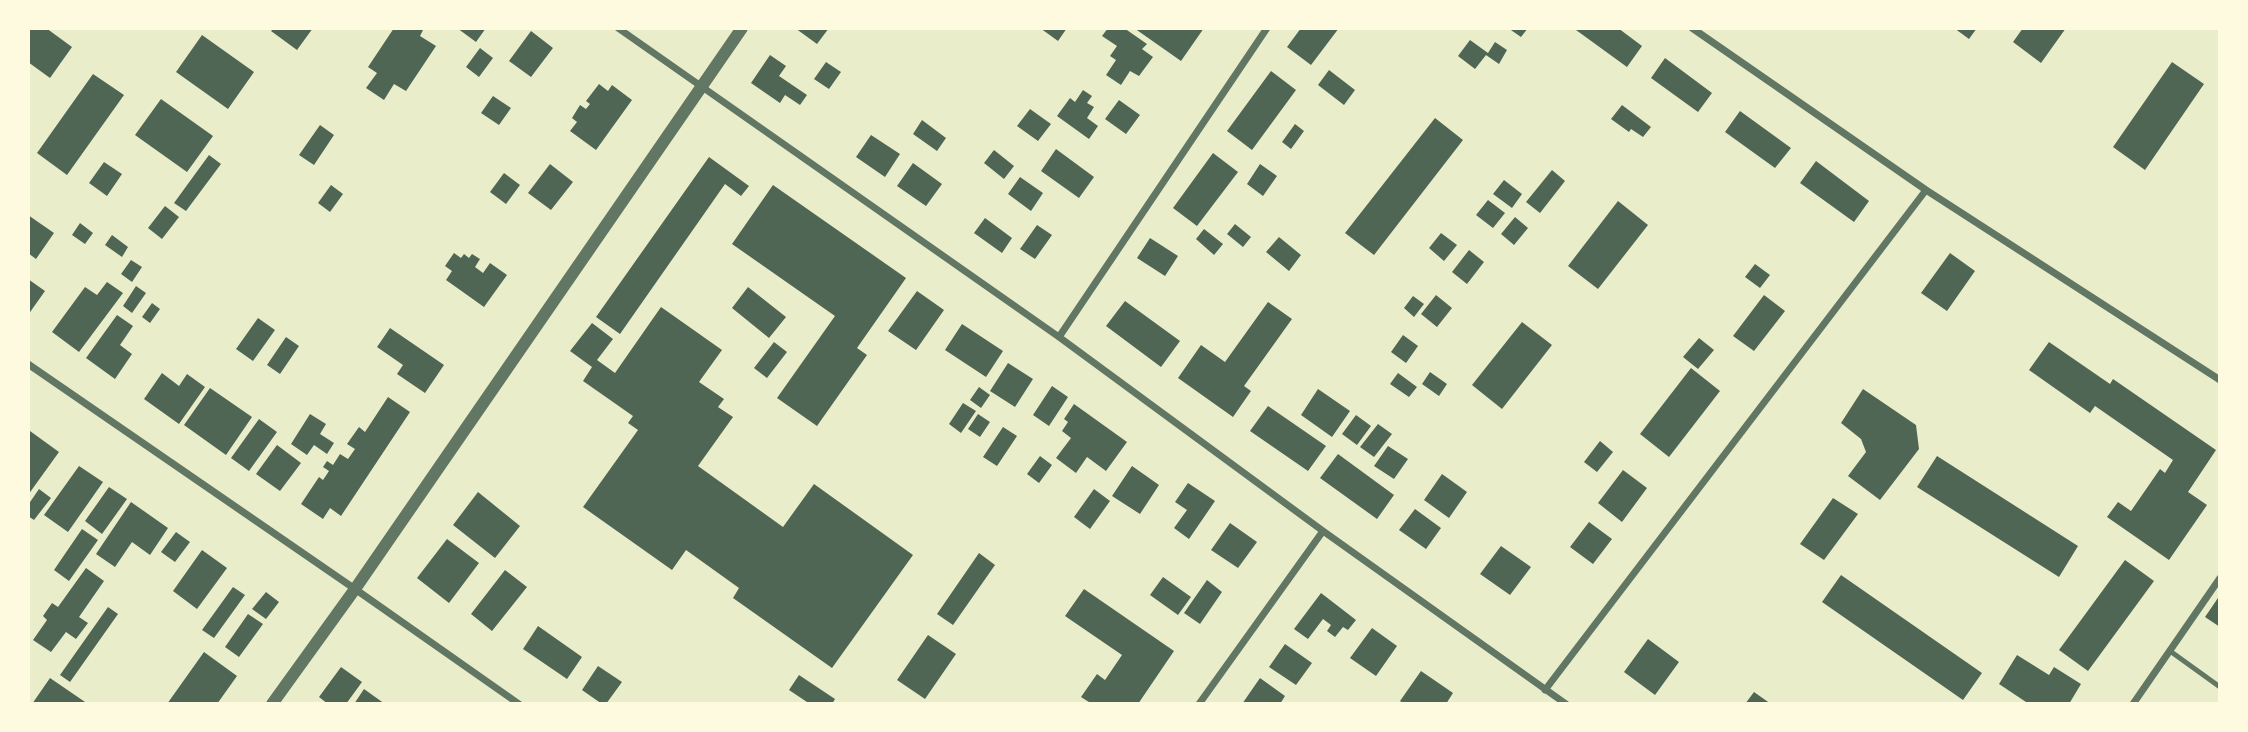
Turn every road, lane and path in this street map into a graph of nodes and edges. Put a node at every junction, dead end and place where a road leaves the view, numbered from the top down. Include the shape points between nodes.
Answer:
1 (618, 28) edge
2 (743, 28) edge
3 (1267, 28) edge
4 (1692, 28) edge
5 (702, 87) junction
6 (1926, 190) junction
7 (1059, 337) junction
8 (28, 365) edge
9 (2220, 380) edge
10 (1323, 531) junction
11 (2220, 578) edge
12 (355, 589) junction
13 (2169, 651) junction
14 (2220, 687) edge
15 (1545, 691) junction
16 (272, 704) edge
17 (519, 704) edge
18 (1199, 704) edge
19 (1566, 704) edge
20 (2133, 704) edge

1 - 5 street
2 - 5 street
3 - 7 street
4 - 6 street
5 - 7 street
5 - 12 street
6 - 9 street
6 - 15 street
7 - 10 street
8 - 12 street
10 - 15 street
10 - 18 street
11 - 13 street
12 - 16 street
12 - 17 street
13 - 14 lane
13 - 20 street
15 - 19 street

